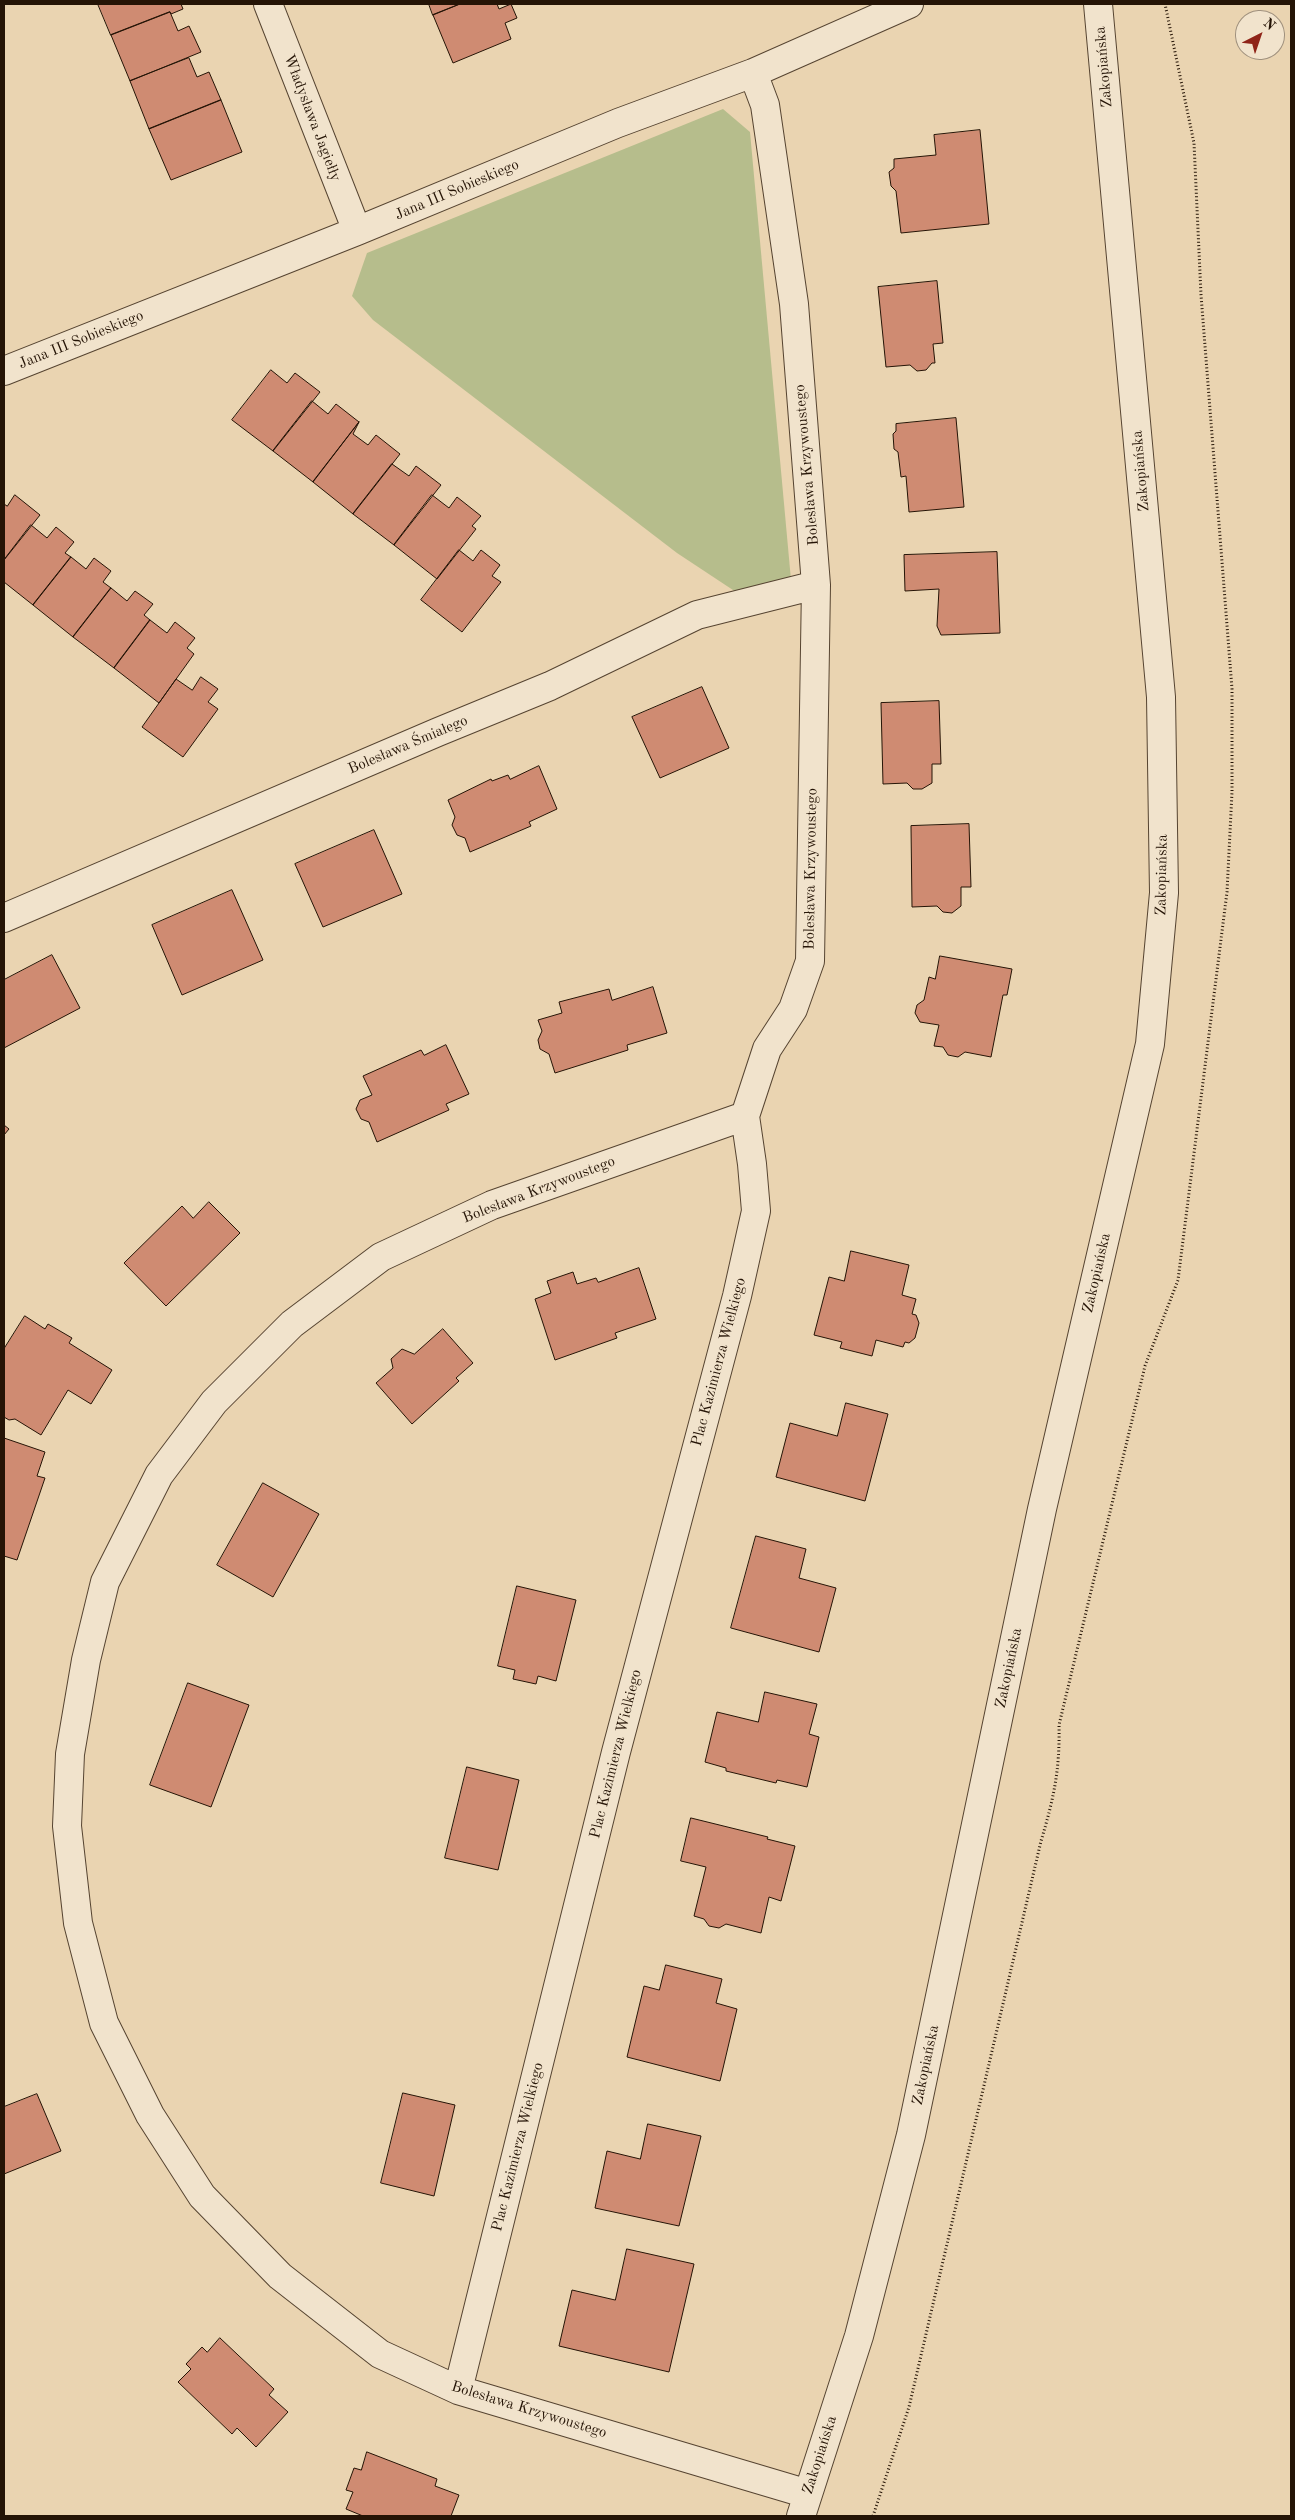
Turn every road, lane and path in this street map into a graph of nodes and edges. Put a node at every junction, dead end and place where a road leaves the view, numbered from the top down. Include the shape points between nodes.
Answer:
1 (268, 4) edge
2 (909, 4) edge
3 (1098, 4) edge
4 (753, 73) junction
5 (357, 231) junction
6 (4, 371) edge
7 (816, 585) junction
8 (4, 918) edge
9 (745, 1116) junction
10 (458, 2390) junction
11 (805, 2505) edge

1 - 5 street, Władysława Jagiełły
2 - 4 street, Jana III Sobieskiego
3 - 11 street, Zakopiańska via 1161,697 1164,893 1150,1044 1042,1509 911,2135 859,2336
4 - 5 street, Jana III Sobieskiego via 618,123
4 - 7 street, Bolesława Krzywoustego via 765,105 794,304
5 - 6 street, Jana III Sobieskiego
7 - 8 street, Bolesława Śmiałego via 697,615 550,686
7 - 9 street, Bolesława Krzywoustego via 810,961 793,1009 767,1049
9 - 10 street, Plac Kazimierza Wielkiego via 756,1211 737,1296 616,1752
9 - 10 street, Bolesława Krzywoustego via 492,1205 381,1257 292,1324 214,1402 159,1475 105,1582 86,1660 70,1754 67,1826 78,1923 104,2022 150,2115 202,2196 280,2276 380,2354
10 - 11 street, Bolesława Krzywoustego

